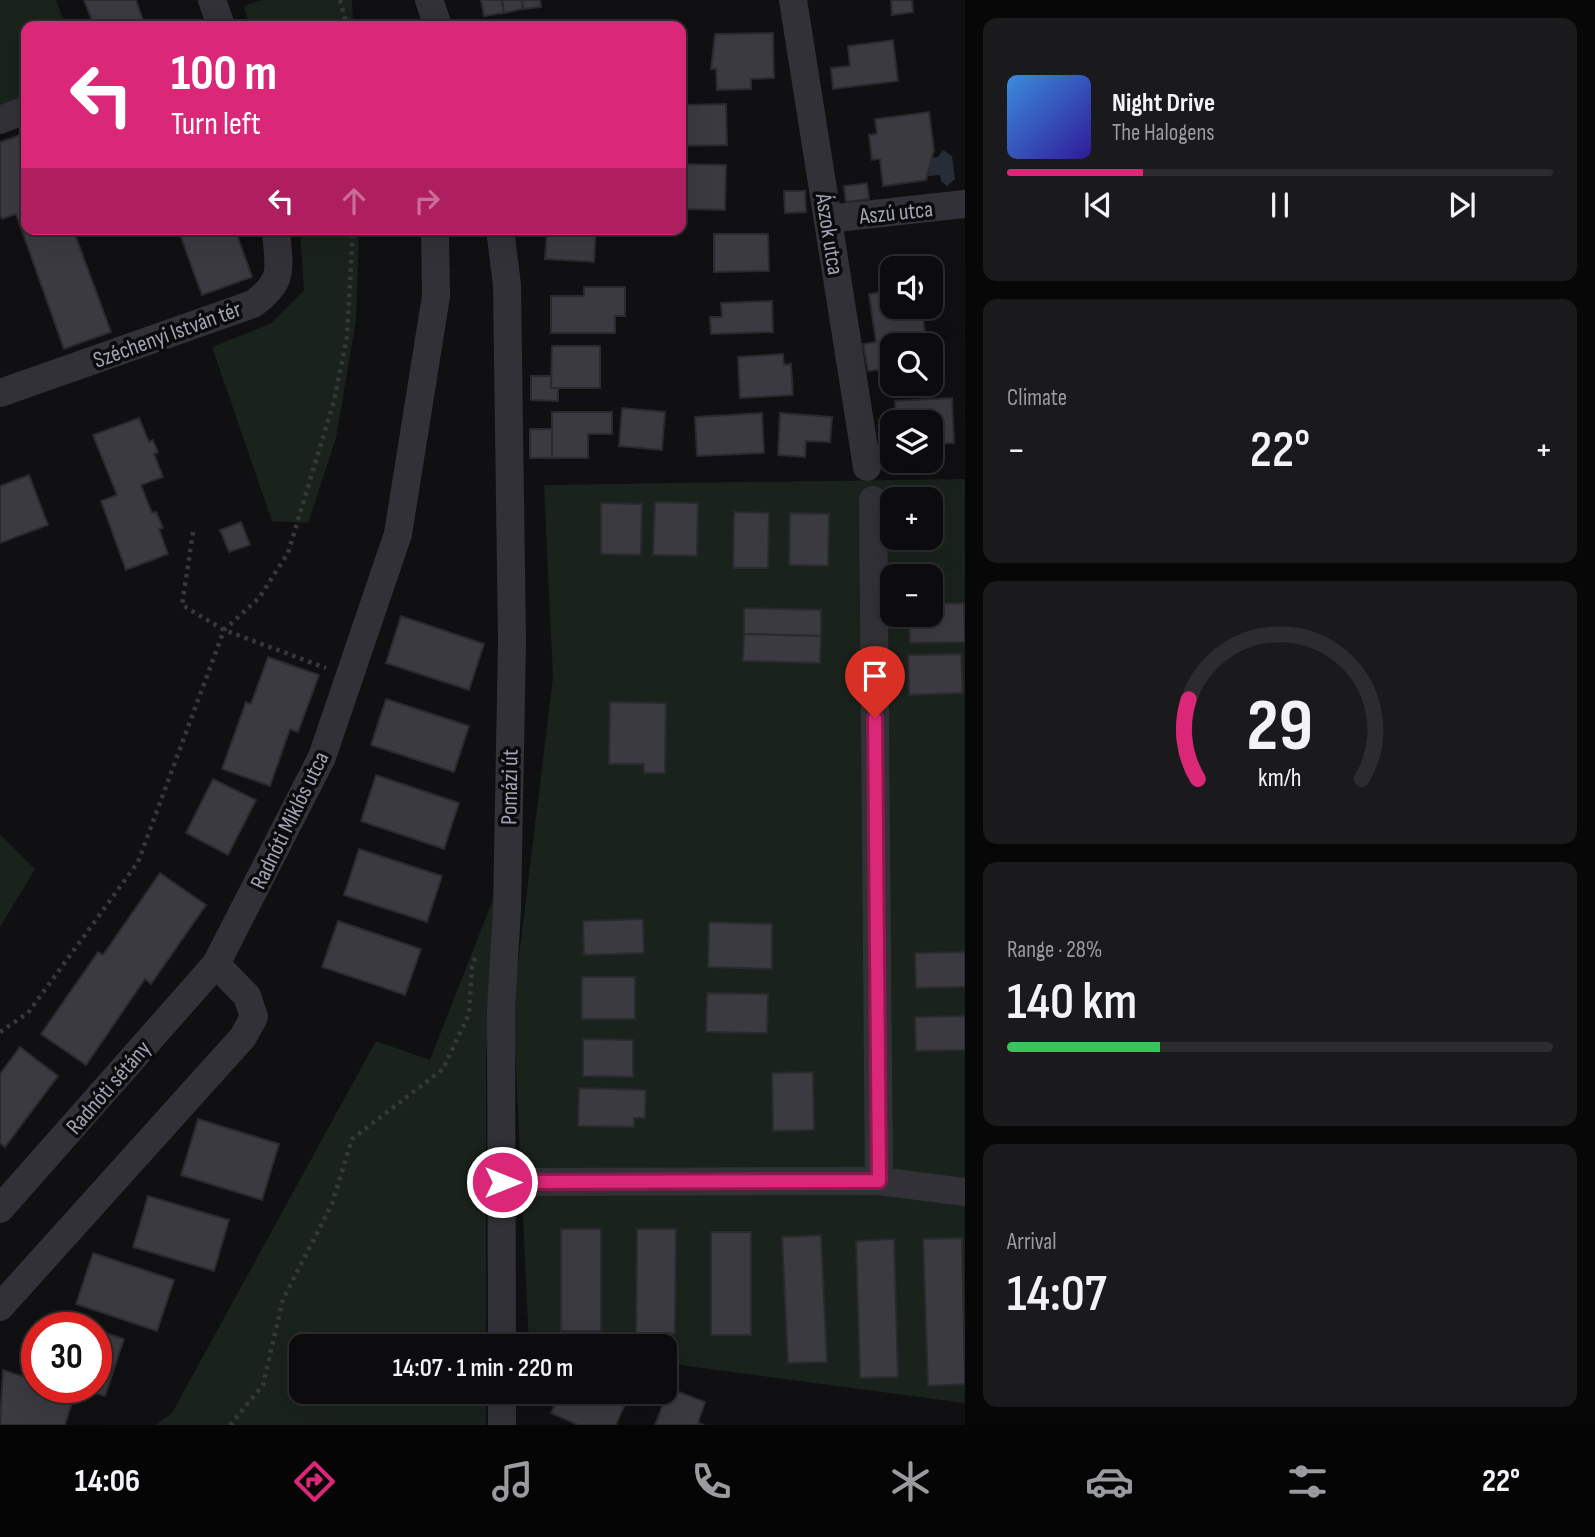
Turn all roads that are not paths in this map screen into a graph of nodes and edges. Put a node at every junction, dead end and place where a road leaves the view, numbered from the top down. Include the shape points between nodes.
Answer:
1 (212, 0) edge
2 (793, 0) edge
3 (219, 21) edge
4 (21, 112) edge
5 (0, 120) edge
6 (965, 204) edge
7 (828, 219) junction
8 (276, 235) edge
9 (435, 235) edge
10 (501, 235) edge
11 (0, 393) edge
12 (867, 467) dead end
13 (873, 500) dead end
14 (216, 964) junction
15 (879, 1181) junction
16 (502, 1182) junction
17 (965, 1192) edge
18 (0, 1209) edge
19 (0, 1307) edge
20 (502, 1334) edge
21 (502, 1404) edge
22 (502, 1425) edge

1 - 3 street
2 - 7 street, Ászok utca
4 - 5 street
6 - 7 street, Aszú utca
7 - 12 street, Ászok utca
8 - 11 street, Széchenyi István tér via 279,274 271,290 253,304
9 - 14 street, Radnóti Miklós utca via 436,296 398,534 322,757
10 - 16 street, Pomázi út via 507,285 512,642 501,1009
13 - 15 street
14 - 18 street, Radnóti sétány
14 - 19 street via 247,996 254,1017 243,1037
15 - 16 street
15 - 17 street
16 - 20 street, Pomázi út
21 - 22 street

